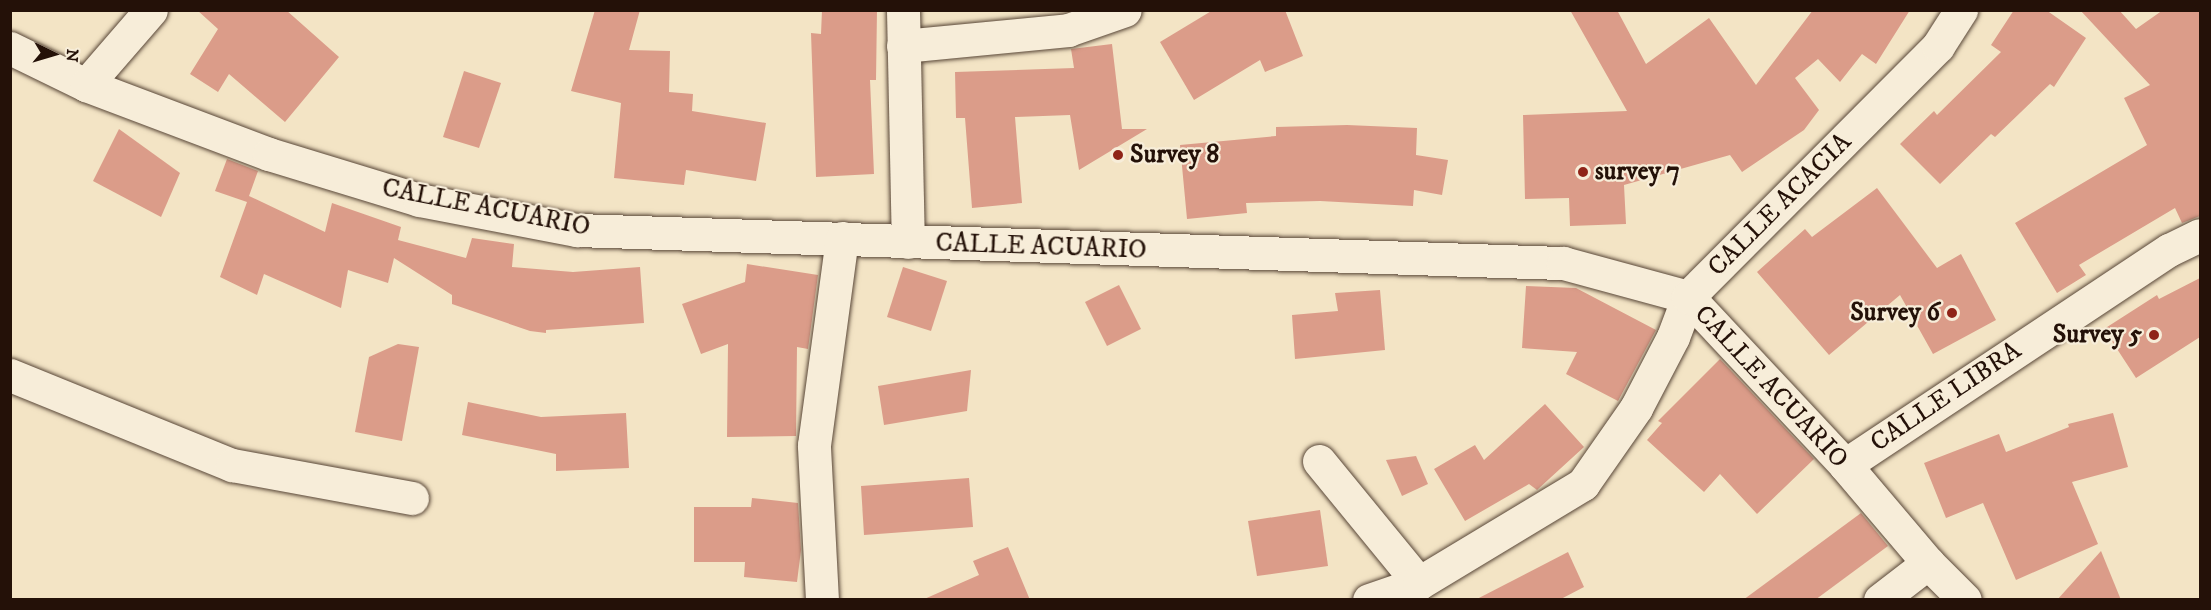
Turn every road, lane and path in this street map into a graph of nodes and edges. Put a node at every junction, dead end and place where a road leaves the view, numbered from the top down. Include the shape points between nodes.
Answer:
1 (151, 10) edge
2 (903, 10) edge
3 (1125, 10) edge
4 (1961, 10) edge
5 (903, 46) junction
6 (10, 48) edge
7 (86, 85) junction
8 (2200, 235) edge
9 (842, 238) junction
10 (908, 242) junction
11 (1688, 297) junction
12 (10, 375) edge
13 (1319, 461) dead end
14 (1845, 465) junction
15 (412, 498) dead end
16 (1928, 563) junction
17 (1419, 583) junction
18 (822, 600) edge
19 (1369, 600) edge
20 (1880, 600) edge
21 (1965, 600) edge

1 - 7 street
2 - 5 street
3 - 5 street via 1068,30
4 - 11 street, CALLE ACACIA via 1938,46
5 - 10 street
6 - 7 street, CALLE ACUARIO
7 - 9 street, CALLE ACUARIO via 269,154 419,200 577,230
8 - 14 street, CALLE LIBRA via 2169,249
9 - 10 street, CALLE ACUARIO
9 - 18 street via 814,445
10 - 11 street, CALLE ACUARIO via 1563,263
11 - 14 street, CALLE ACUARIO
11 - 17 street, CALLE ACACIA via 1673,337 1636,408 1583,484
12 - 15 street via 232,465
13 - 17 street
14 - 16 street, CALLE ACUARIO
16 - 20 street
16 - 21 street, CALLE ACUARIO
17 - 19 street, CALLE ACACIA

